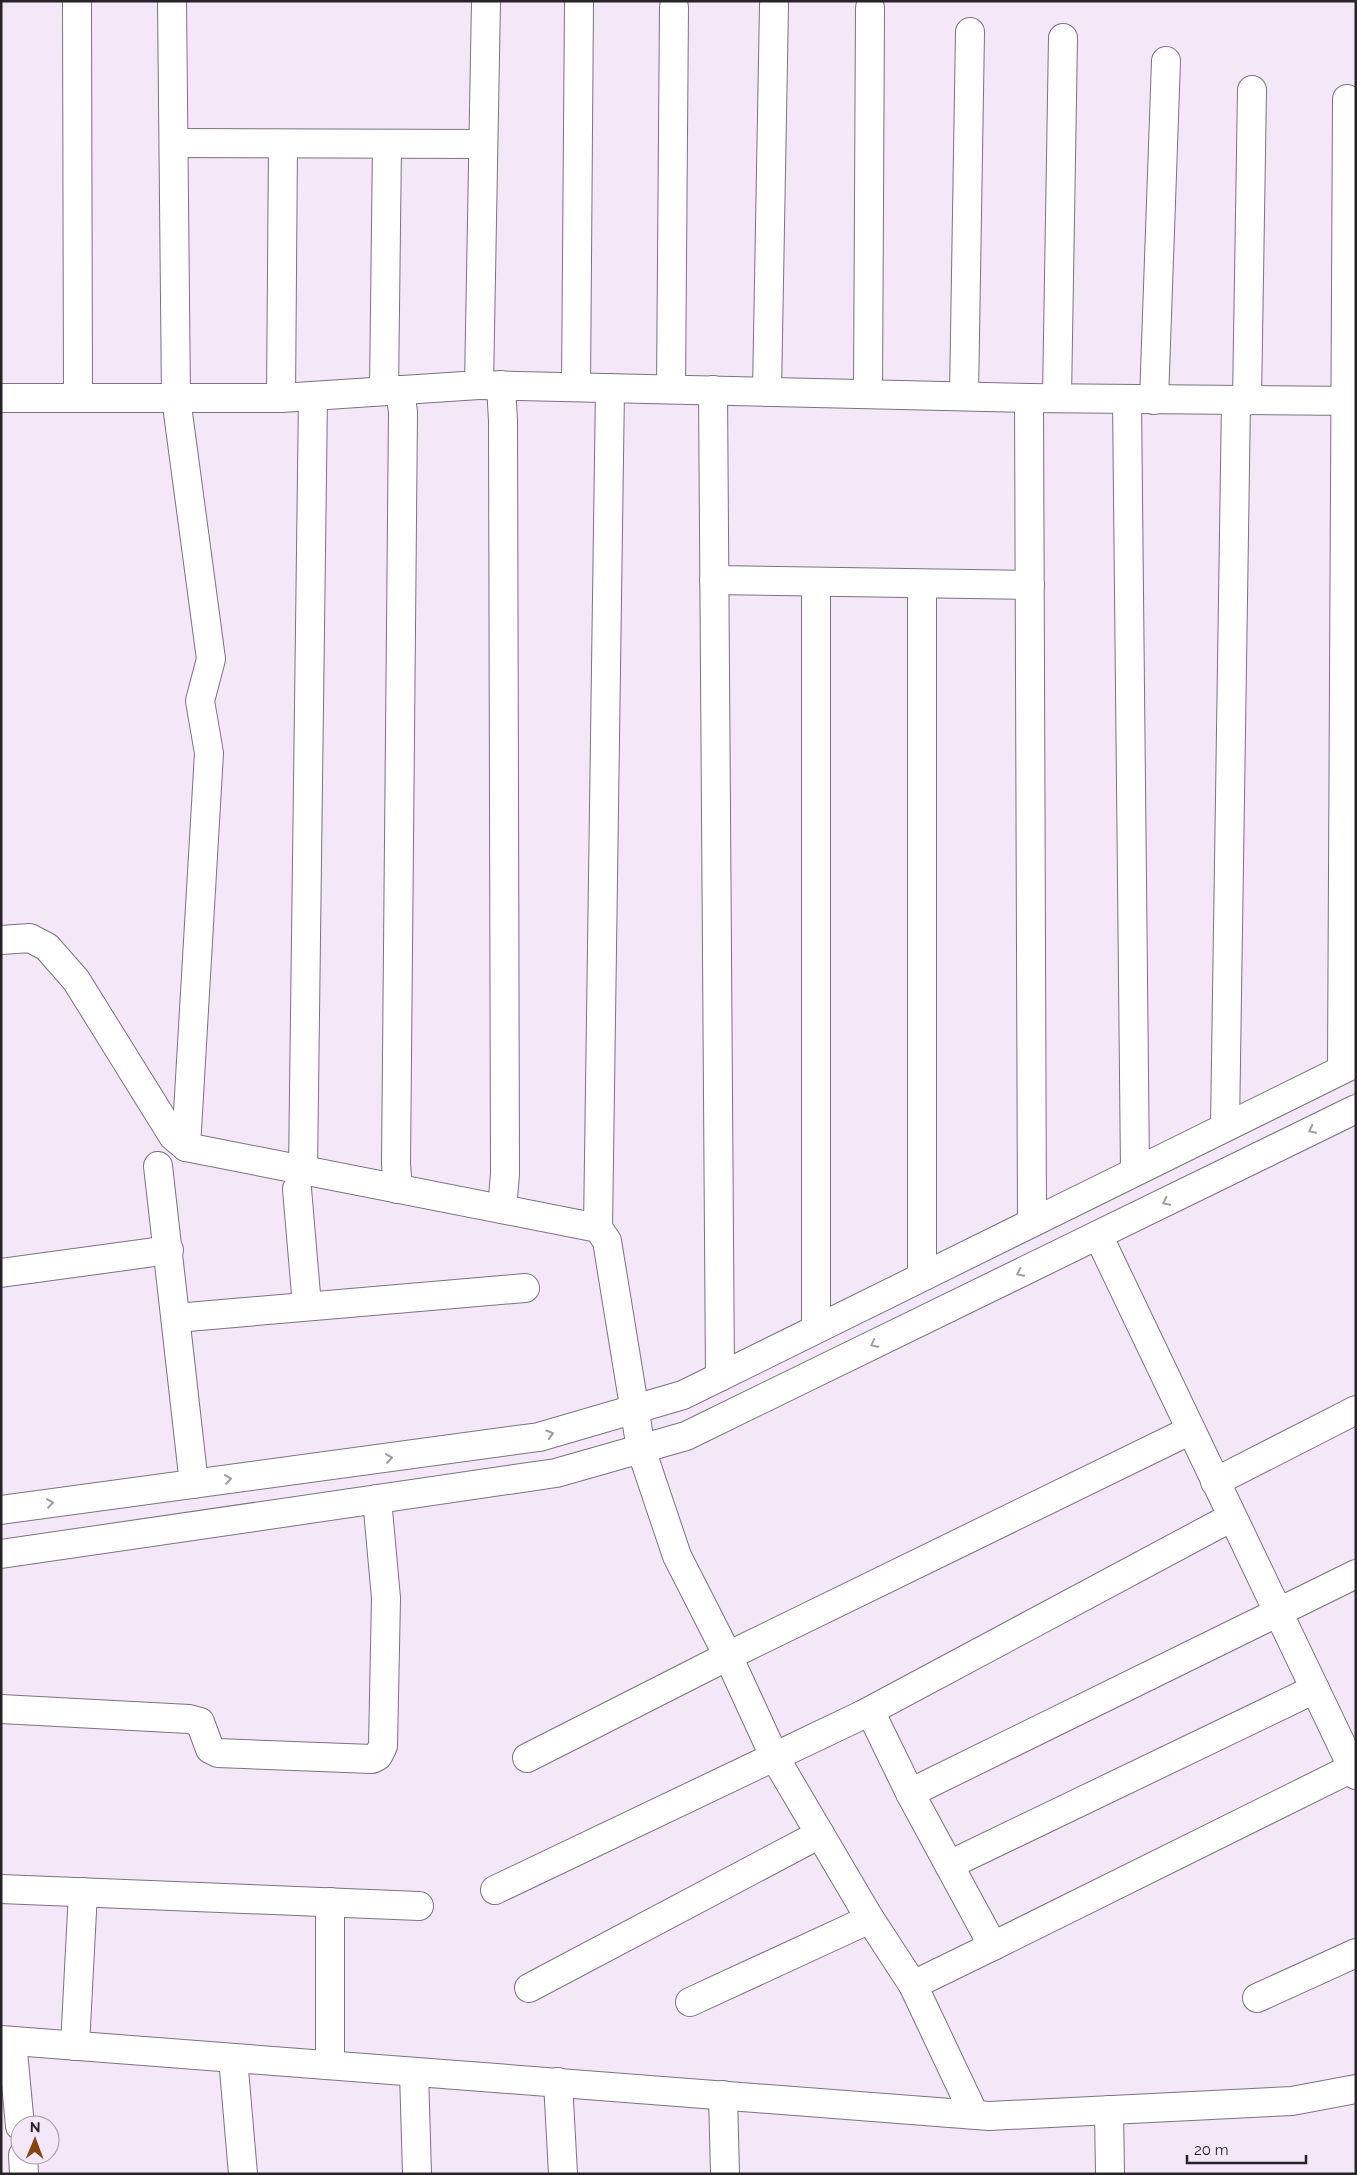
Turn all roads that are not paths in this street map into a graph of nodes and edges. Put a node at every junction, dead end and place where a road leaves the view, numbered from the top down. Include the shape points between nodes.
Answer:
1 (77, 1) edge
2 (172, 1) edge
3 (486, 1) edge
4 (579, 1) edge
5 (774, 5) dead end
6 (674, 7) dead end
7 (870, 8) dead end
8 (970, 32) dead end
9 (1063, 38) dead end
10 (1166, 61) dead end
11 (1252, 90) dead end
12 (1348, 99) dead end
13 (175, 143) junction
14 (283, 144) junction
15 (387, 144) junction
16 (483, 144) junction
17 (490, 385) junction
18 (576, 387) junction
19 (610, 388) junction
20 (392, 390) junction
21 (672, 390) junction
22 (713, 390) junction
23 (767, 392) junction
24 (868, 394) junction
25 (313, 396) junction
26 (964, 396) junction
27 (1, 398) edge
28 (78, 398) junction
29 (176, 398) junction
30 (281, 398) junction
31 (1029, 398) junction
32 (1057, 398) junction
33 (1127, 399) junction
34 (1154, 400) junction
35 (1242, 401) junction
36 (1351, 401) edge
37 (1351, 536) edge
38 (714, 580) junction
39 (816, 582) junction
40 (922, 584) junction
41 (1030, 585) junction
42 (1, 940) edge
43 (1349, 1066) edge
44 (1356, 1109) edge
45 (1225, 1127) junction
46 (186, 1147) junction
47 (158, 1166) dead end
48 (1135, 1171) junction
49 (300, 1179) junction
50 (398, 1189) junction
51 (502, 1209) junction
52 (1032, 1222) junction
53 (598, 1228) junction
54 (1098, 1235) junction
55 (169, 1250) junction
56 (1, 1273) edge
57 (922, 1276) junction
58 (525, 1288) dead end
59 (307, 1306) junction
60 (176, 1318) junction
61 (816, 1329) junction
62 (720, 1377) junction
63 (633, 1410) junction
64 (1356, 1410) edge
65 (1191, 1430) junction
66 (641, 1449) junction
67 (1215, 1482) junction
68 (194, 1484) junction
69 (377, 1500) junction
70 (1, 1510) edge
71 (1232, 1517) junction
72 (1, 1554) edge
73 (1356, 1574) edge
74 (1278, 1613) junction
75 (728, 1656) junction
76 (1315, 1690) junction
77 (1, 1709) edge
78 (862, 1715) junction
79 (774, 1756) junction
80 (527, 1758) dead end
81 (1355, 1770) edge
82 (910, 1793) junction
83 (820, 1834) junction
84 (949, 1864) junction
85 (1, 1889) edge
86 (495, 1890) dead end
87 (83, 1892) junction
88 (330, 1902) junction
89 (419, 1906) dead end
90 (870, 1919) junction
91 (993, 1946) junction
92 (1356, 1953) edge
93 (913, 1985) junction
94 (530, 1988) dead end
95 (1257, 1998) dead end
96 (690, 2002) dead end
97 (7, 2040) edge
98 (75, 2046) junction
99 (234, 2058) junction
100 (330, 2065) junction
101 (414, 2072) junction
102 (558, 2082) junction
103 (1356, 2090) edge
104 (723, 2094) junction
105 (1108, 2110) junction
106 (974, 2114) junction
107 (18, 2115) edge
108 (243, 2174) edge
109 (417, 2174) edge
110 (563, 2174) edge
111 (726, 2174) edge
112 (1110, 2174) edge

1 - 28 street
2 - 13 street
3 - 16 street
4 - 18 street
5 - 23 street
6 - 21 street
7 - 24 street
8 - 26 street
9 - 32 street
10 - 34 street
11 - 35 street
12 - 36 street
13 - 14 street
13 - 29 street
14 - 15 street
14 - 30 street
15 - 16 street
15 - 20 street
16 - 17 street
17 - 18 street
17 - 20 street
17 - 51 street via 503,421 505,1154
18 - 19 street
19 - 21 street
19 - 53 street
20 - 25 street
20 - 50 street via 403,422
21 - 22 street
22 - 23 street
22 - 38 street
23 - 24 street
24 - 26 street
25 - 30 street
25 - 49 street
26 - 31 street
27 - 28 street
28 - 29 street
29 - 30 street
29 - 46 street via 210,659 200,701 209,753
31 - 32 street
31 - 41 street
32 - 33 street
33 - 34 street
33 - 48 street
34 - 35 street
35 - 36 street
35 - 45 street
36 - 37 street
37 - 43 street
38 - 39 street
38 - 62 street
39 - 40 street
39 - 61 street
40 - 41 street
40 - 57 street
41 - 52 street
42 - 46 street via 30,938 47,947 76,980 173,1136
43 - 45 street
44 -> 54 street
45 - 48 street
46 - 49 street
47 - 55 street
48 - 52 street
49 - 50 street
49 - 59 street
50 - 51 street
51 - 53 street
52 - 57 street
53 - 63 street via 607,1241
54 - 65 street
54 -> 66 street via 686,1436
55 - 56 street
55 - 60 street
57 - 61 street
58 - 59 street
59 - 60 street
60 - 68 street
61 - 62 street
62 - 63 street via 683,1395
63 - 66 street
68 -> 63 street via 539,1437
64 - 67 street
65 - 67 street
65 - 75 street
66 - 69 street via 556,1473
66 - 75 street via 676,1556
67 - 71 street
70 -> 68 street
69 - 72 street
69 - 77 street via 386,1598 383,1746 378,1756 372,1759 218,1753 210,1749 200,1722 189,1719
71 - 74 street
71 - 78 street
73 - 74 street
74 - 76 street
74 - 82 street
75 - 79 street
75 - 80 street
76 - 81 street
76 - 84 street
78 - 79 street
78 - 82 street via 875,1721
79 - 83 street
79 - 86 street
81 - 91 street
82 - 84 street
83 - 90 street
83 - 94 street
84 - 91 street
85 - 87 street
87 - 88 street
87 - 98 street
88 - 89 street
88 - 100 street
90 - 93 street
90 - 96 street
91 - 93 street
92 - 95 street
93 - 106 street
97 - 98 street
97 - 107 street
98 - 99 street
99 - 100 street
99 - 108 street
100 - 101 street
101 - 102 street
101 - 109 street
102 - 104 street
102 - 110 street
103 - 105 street via 1292,2101
104 - 106 street
104 - 111 street
105 - 106 street
105 - 112 street

